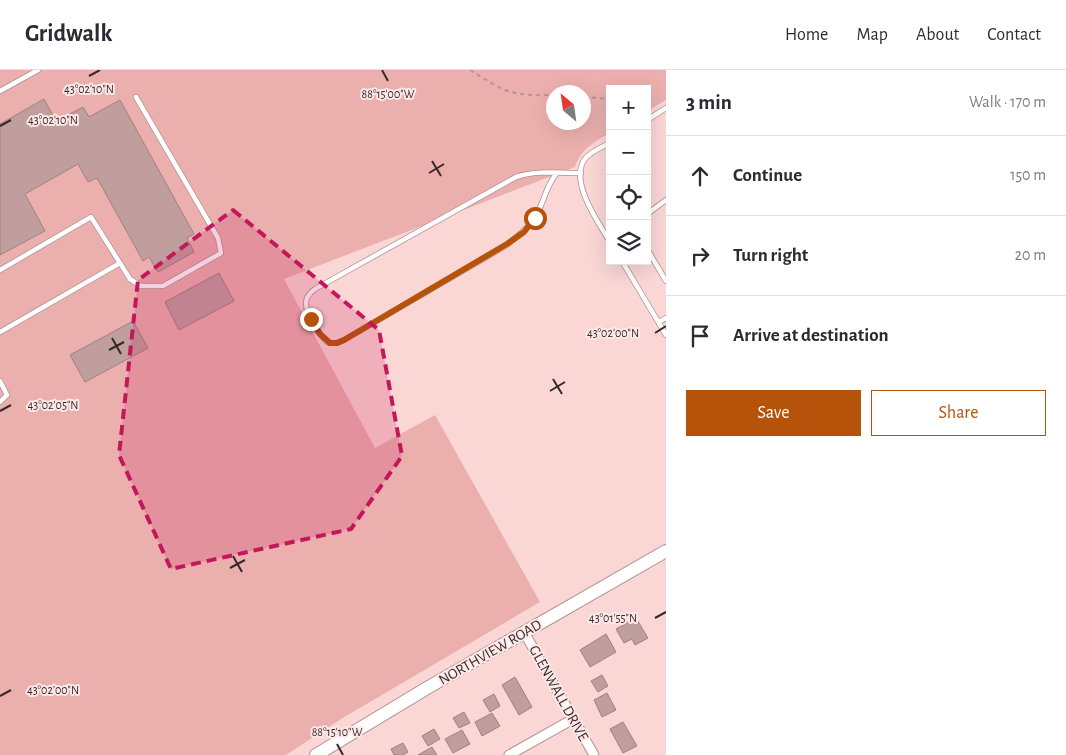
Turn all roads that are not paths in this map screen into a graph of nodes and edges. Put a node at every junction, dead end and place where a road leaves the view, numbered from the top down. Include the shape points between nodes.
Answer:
1 (38, 70) edge
2 (0, 90) edge
3 (136, 97) dead end
4 (666, 108) edge
5 (651, 117) edge
6 (606, 145) edge
7 (556, 172) junction
8 (581, 173) junction
9 (666, 200) edge
10 (651, 211) edge
11 (606, 235) edge
12 (651, 256) edge
13 (120, 263) junction
14 (624, 265) edge
15 (0, 270) edge
16 (666, 281) edge
17 (666, 318) edge
18 (658, 322) junction
19 (0, 332) edge
20 (666, 335) edge
21 (0, 381) edge
22 (7, 395) junction
23 (0, 397) edge
24 (0, 402) edge
25 (666, 551) edge
26 (524, 632) junction
27 (573, 719) junction
28 (316, 755) edge
29 (509, 755) edge
30 (594, 755) edge

1 - 2 lane
3 - 13 lane via 218,238 221,253 163,286 141,286 130,279
4 - 5 lane
6 - 8 lane via 585,160
7 - 7 lane via 516,177 315,289 306,304 320,334 330,343 344,340 507,244 524,232 535,218
7 - 8 lane
8 - 11 lane via 584,194
9 - 10 lane
12 - 16 lane
13 - 15 lane via 91,217
13 - 19 lane
14 - 18 lane
17 - 18 lane
18 - 20 lane
21 - 22 lane
22 - 23 lane
22 - 24 lane
25 - 26 street, NORTHVIEW ROAD
26 - 27 street, GLENWALL DRIVE
26 - 28 street, NORTHVIEW ROAD
27 - 29 street
27 - 30 street, GLENWALL DRIVE

